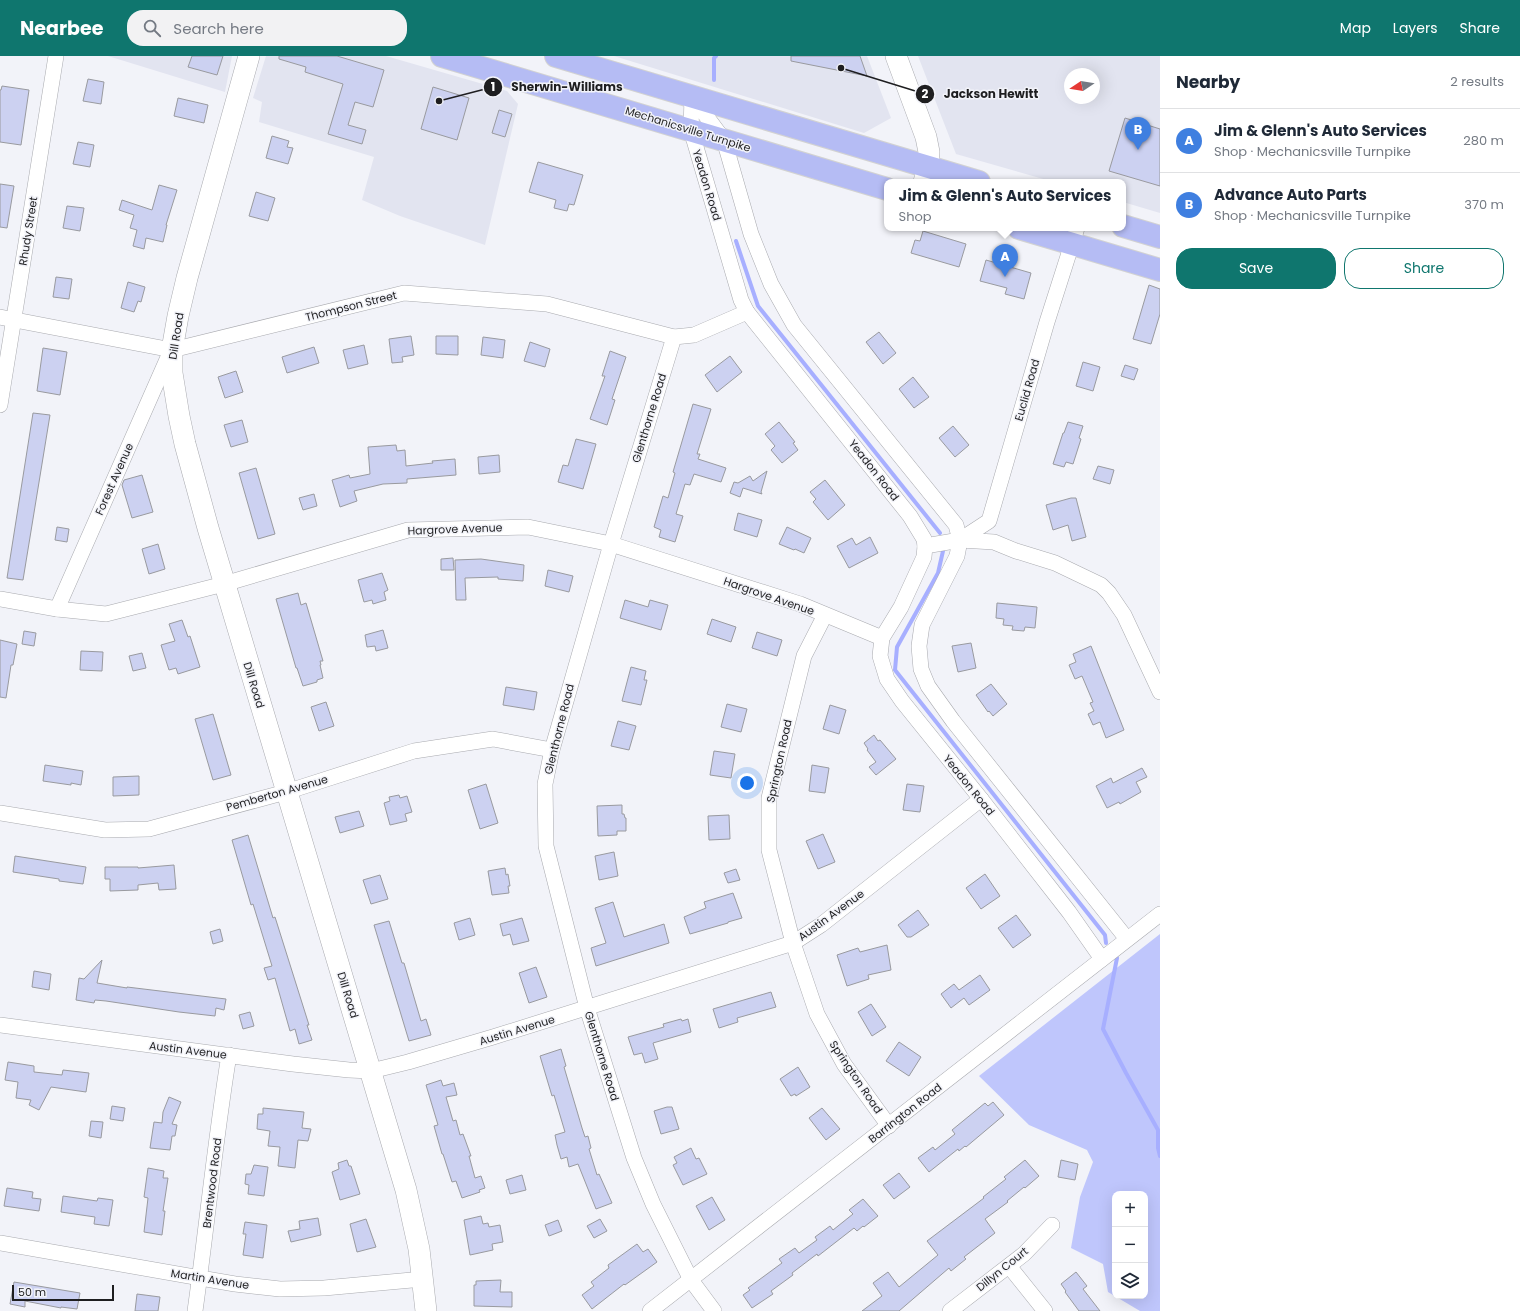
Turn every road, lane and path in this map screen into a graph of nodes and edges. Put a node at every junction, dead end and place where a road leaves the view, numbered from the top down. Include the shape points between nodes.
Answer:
1 (56, 56) edge
2 (249, 56) edge
3 (442, 56) edge
4 (556, 56) edge
5 (896, 56) edge
6 (692, 96) junction
7 (691, 130) junction
8 (724, 140) junction
9 (926, 174) edge
10 (959, 179) edge
11 (884, 188) edge
12 (1126, 227) edge
13 (1040, 231) edge
14 (1075, 236) edge
15 (1160, 237) edge
16 (1160, 270) edge
17 (747, 312) junction
18 (7, 318) edge
19 (674, 337) junction
20 (172, 350) junction
21 (0, 405) edge
22 (960, 540) junction
23 (611, 544) junction
24 (925, 546) junction
25 (224, 584) junction
26 (0, 599) edge
27 (57, 608) junction
28 (825, 615) junction
29 (882, 638) junction
30 (1160, 692) edge
31 (552, 750) junction
32 (286, 792) junction
33 (981, 799) junction
34 (0, 813) edge
35 (1160, 914) edge
36 (1127, 940) junction
37 (794, 943) junction
38 (1102, 959) junction
39 (587, 1008) junction
40 (0, 1026) edge
41 (229, 1055) junction
42 (371, 1071) junction
43 (889, 1126) junction
44 (1052, 1225) dead end
45 (0, 1243) edge
46 (1009, 1266) junction
47 (200, 1278) junction
48 (423, 1279) junction
49 (692, 1280) junction
50 (195, 1311) edge
51 (426, 1311) edge
52 (650, 1311) edge
53 (714, 1311) edge
54 (950, 1311) edge
55 (1045, 1311) edge

1 - 18 street, Rhudy Street
2 - 20 street, Dill Road via 187,278
3 - 7 highway, Mechanicsville Turnpike
4 - 6 highway
5 - 9 street via 926,137 929,152
6 - 7 street, Yeadon Road
6 - 8 street
6 - 9 highway
7 - 8 highway, Mechanicsville Turnpike
7 - 17 street, Yeadon Road via 741,300
8 - 11 highway, Mechanicsville Turnpike
8 - 22 street via 751,234 771,284 794,325 956,525
9 - 10 highway
12 - 15 highway
13 - 14 highway
14 - 16 highway
14 - 22 street, Euclid Road via 989,521
17 - 19 street, Thompson Street via 694,335
17 - 24 street, Yeadon Road via 910,516 921,532
18 - 20 street, Thompson Street
18 - 21 street, Rhudy Street
19 - 20 street, Thompson Street via 547,304 404,293
19 - 23 street, Glenthorne Road
20 - 25 street, Dill Road via 172,373 185,444
20 - 27 street, Forest Avenue
22 - 24 street
22 - 30 street via 994,542 1062,566 1101,585 1124,615
22 - 36 street via 957,556 922,625 919,646 921,669 928,686
23 - 25 street, Hargrove Avenue via 528,527 408,530
23 - 28 street, Hargrove Avenue via 800,604
23 - 31 street, Glenthorne Road
24 - 29 street, Yeadon Road via 918,572
25 - 27 street, Hargrove Avenue via 106,614
25 - 32 street, Dill Road
26 - 27 street, Hargrove Avenue
28 - 29 street, Hargrove Avenue
28 - 37 street, Springton Road via 804,656 769,798 769,850
29 - 33 street, Yeadon Road via 880,656 887,679
31 - 32 street, Pemberton Avenue via 493,739 414,751
31 - 39 street, Glenthorne Road via 546,784 546,846
32 - 34 street, Pemberton Avenue via 149,829 105,830
32 - 42 street, Dill Road
33 - 37 street, Austin Avenue via 821,925
33 - 38 street, Yeadon Road via 1069,912
35 - 36 street, Barrington Road
36 - 38 street, Barrington Road
37 - 39 street, Austin Avenue
37 - 43 street, Springton Road via 817,1014 844,1064
38 - 43 street, Barrington Road
39 - 42 street, Austin Avenue
39 - 49 street, Glenthorne Road via 634,1158 653,1204
40 - 41 street, Austin Avenue
41 - 42 street, Austin Avenue
41 - 47 street, Brentwood Road
42 - 48 street, Dill Road via 406,1190
43 - 49 street, Barrington Road
44 - 46 street, Dillyn Court
45 - 47 street, Martin Avenue
46 - 54 street, Dillyn Court
46 - 55 street
47 - 48 street, Martin Avenue via 295,1290
47 - 50 street, Brentwood Road
48 - 51 street, Dill Road
49 - 52 street, Barrington Road
49 - 53 street, Glenthorne Road

